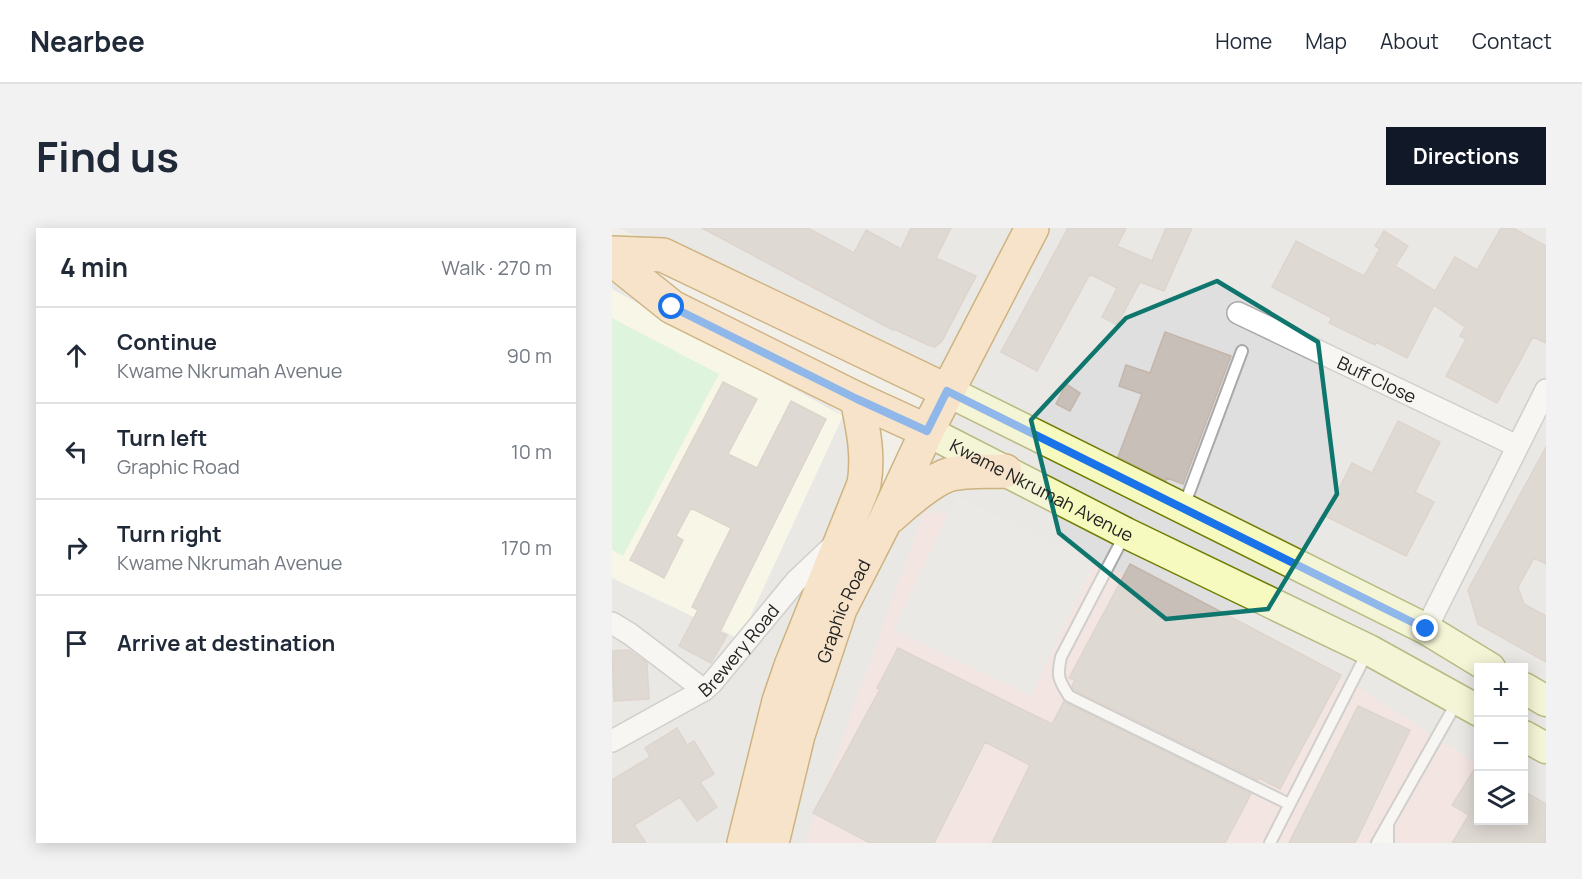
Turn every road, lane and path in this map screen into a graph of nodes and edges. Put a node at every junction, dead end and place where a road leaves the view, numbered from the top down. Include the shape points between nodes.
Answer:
1 (1032, 228) edge
2 (612, 253) edge
3 (612, 259) edge
4 (1238, 313) dead end
5 (1242, 351) dead end
6 (1546, 390) edge
7 (947, 391) junction
8 (857, 399) junction
9 (927, 431) junction
10 (1517, 446) junction
11 (1005, 471) junction
12 (1183, 510) junction
13 (885, 521) junction
14 (1126, 533) junction
15 (844, 535) junction
16 (612, 623) edge
17 (1426, 629) junction
18 (1369, 650) junction
19 (1482, 663) edge
20 (704, 690) junction
21 (1528, 690) edge
22 (1546, 701) edge
23 (1469, 705) edge
24 (1528, 738) edge
25 (612, 741) edge
26 (1546, 748) edge
27 (1289, 804) junction
28 (1388, 824) junction
29 (744, 843) edge
30 (772, 843) edge
31 (1270, 843) edge
32 (1377, 843) edge
33 (1388, 843) edge

1 - 7 main road, Graphic Road
2 - 7 main road via 663,255
3 - 8 main road, Kwame Nkrumah Avenue via 672,307
4 - 10 street, Buff Close
5 - 12 lane
6 - 10 street
7 - 9 main road, Graphic Road
7 - 12 main road
8 - 9 main road, Kwame Nkrumah Avenue
8 - 15 main road, Graphic Road via 867,468
9 - 11 main road, Kwame Nkrumah Avenue
9 - 13 main road, Graphic Road
10 - 17 street
11 - 13 main road via 946,476 911,498
11 - 14 main road, Kwame Nkrumah Avenue
12 - 17 main road
13 - 30 main road, Graphic Road via 840,609 798,735
14 - 18 main road, Kwame Nkrumah Avenue
14 - 27 lane via 1061,657 1060,683 1069,696
15 - 20 street, Brewery Road via 796,581
15 - 29 main road, Graphic Road via 780,701
16 - 20 street
17 - 19 main road
18 - 23 main road, Kwame Nkrumah Avenue
18 - 27 lane
20 - 25 street, Brewery Road
21 - 22 main road
23 - 28 lane
24 - 26 main road
27 - 31 lane
28 - 32 lane
28 - 33 lane

